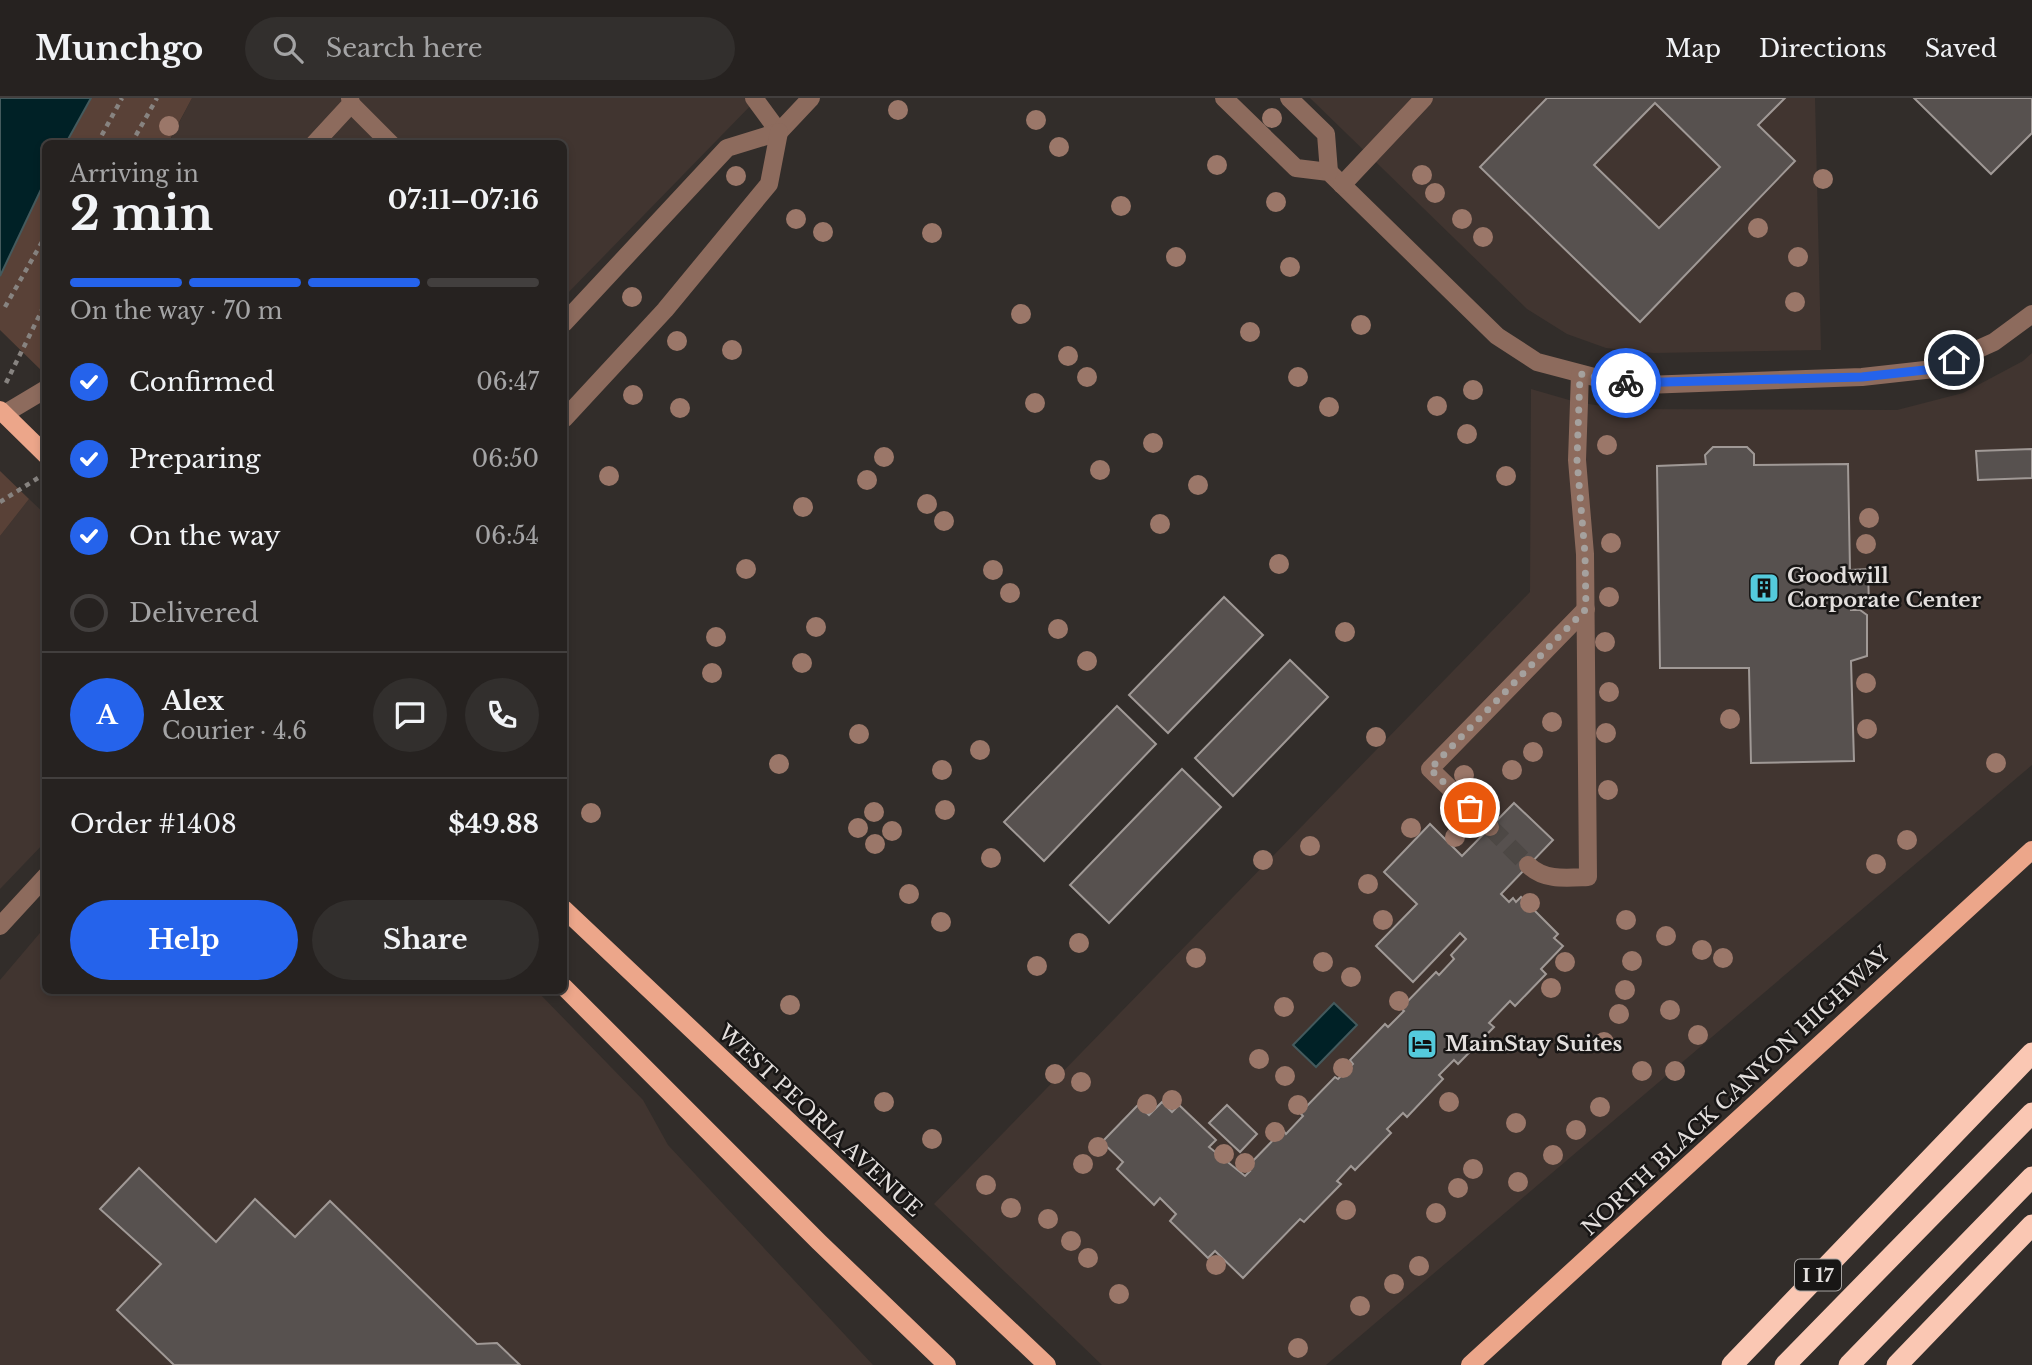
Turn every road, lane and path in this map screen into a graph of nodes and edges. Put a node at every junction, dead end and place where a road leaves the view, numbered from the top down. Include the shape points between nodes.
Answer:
1 (122, 98) edge
2 (157, 98) edge
3 (754, 98) edge
4 (811, 98) edge
5 (1224, 98) edge
6 (1289, 98) edge
7 (1424, 98) edge
8 (350, 101) edge
9 (779, 132) junction
10 (99, 140) edge
11 (133, 140) edge
12 (325, 140) edge
13 (387, 140) edge
14 (1329, 172) junction
15 (1342, 185) junction
16 (42, 242) edge
17 (5, 307) dead end
18 (42, 310) edge
19 (2032, 314) edge
20 (567, 317) edge
21 (1580, 374) junction
22 (42, 391) edge
23 (0, 394) edge
24 (2, 412) edge
25 (567, 416) edge
26 (42, 451) edge
27 (42, 475) edge
28 (0, 502) edge
29 (1586, 609) junction
30 (1490, 827) tunnel mouth
31 (2032, 850) edge
32 (1528, 865) tunnel mouth
33 (42, 880) edge
34 (567, 912) edge
35 (0, 926) edge
36 (567, 990) edge
37 (2032, 1053) edge
38 (2032, 1113) edge
39 (2032, 1177) edge
40 (2032, 1225) edge
41 (947, 1365) edge
42 (1047, 1365) edge
43 (1470, 1365) edge
44 (1732, 1365) edge
45 (1785, 1365) edge
46 (1849, 1365) edge
47 (1896, 1365) edge

1 - 10 path
2 - 11 path
3 - 9 street
4 - 9 street
5 - 14 street via 1296,168
6 - 14 street via 1326,134
7 - 15 street
8 - 12 street
8 - 13 street
9 - 20 street via 727,148
9 - 25 street via 769,184 665,310
14 - 15 street
15 - 21 street via 1497,336 1537,362
16 - 17 path
18 - 23 path
19 - 21 street via 1994,342 1934,369 1862,377 1645,385
21 - 29 street via 1577,460
22 - 24 street
24 - 26 main road
27 - 28 path
29 - 30 street via 1430,769
29 - 32 street via 1588,877 1558,879
31 - 43 main road, NORTH BLACK CANYON HIGHWAY
33 - 35 street
34 - 42 main road, WEST PEORIA AVENUE
36 - 41 main road
37 - 44 highway, I 17
38 - 45 highway
39 - 46 highway
40 - 47 highway

